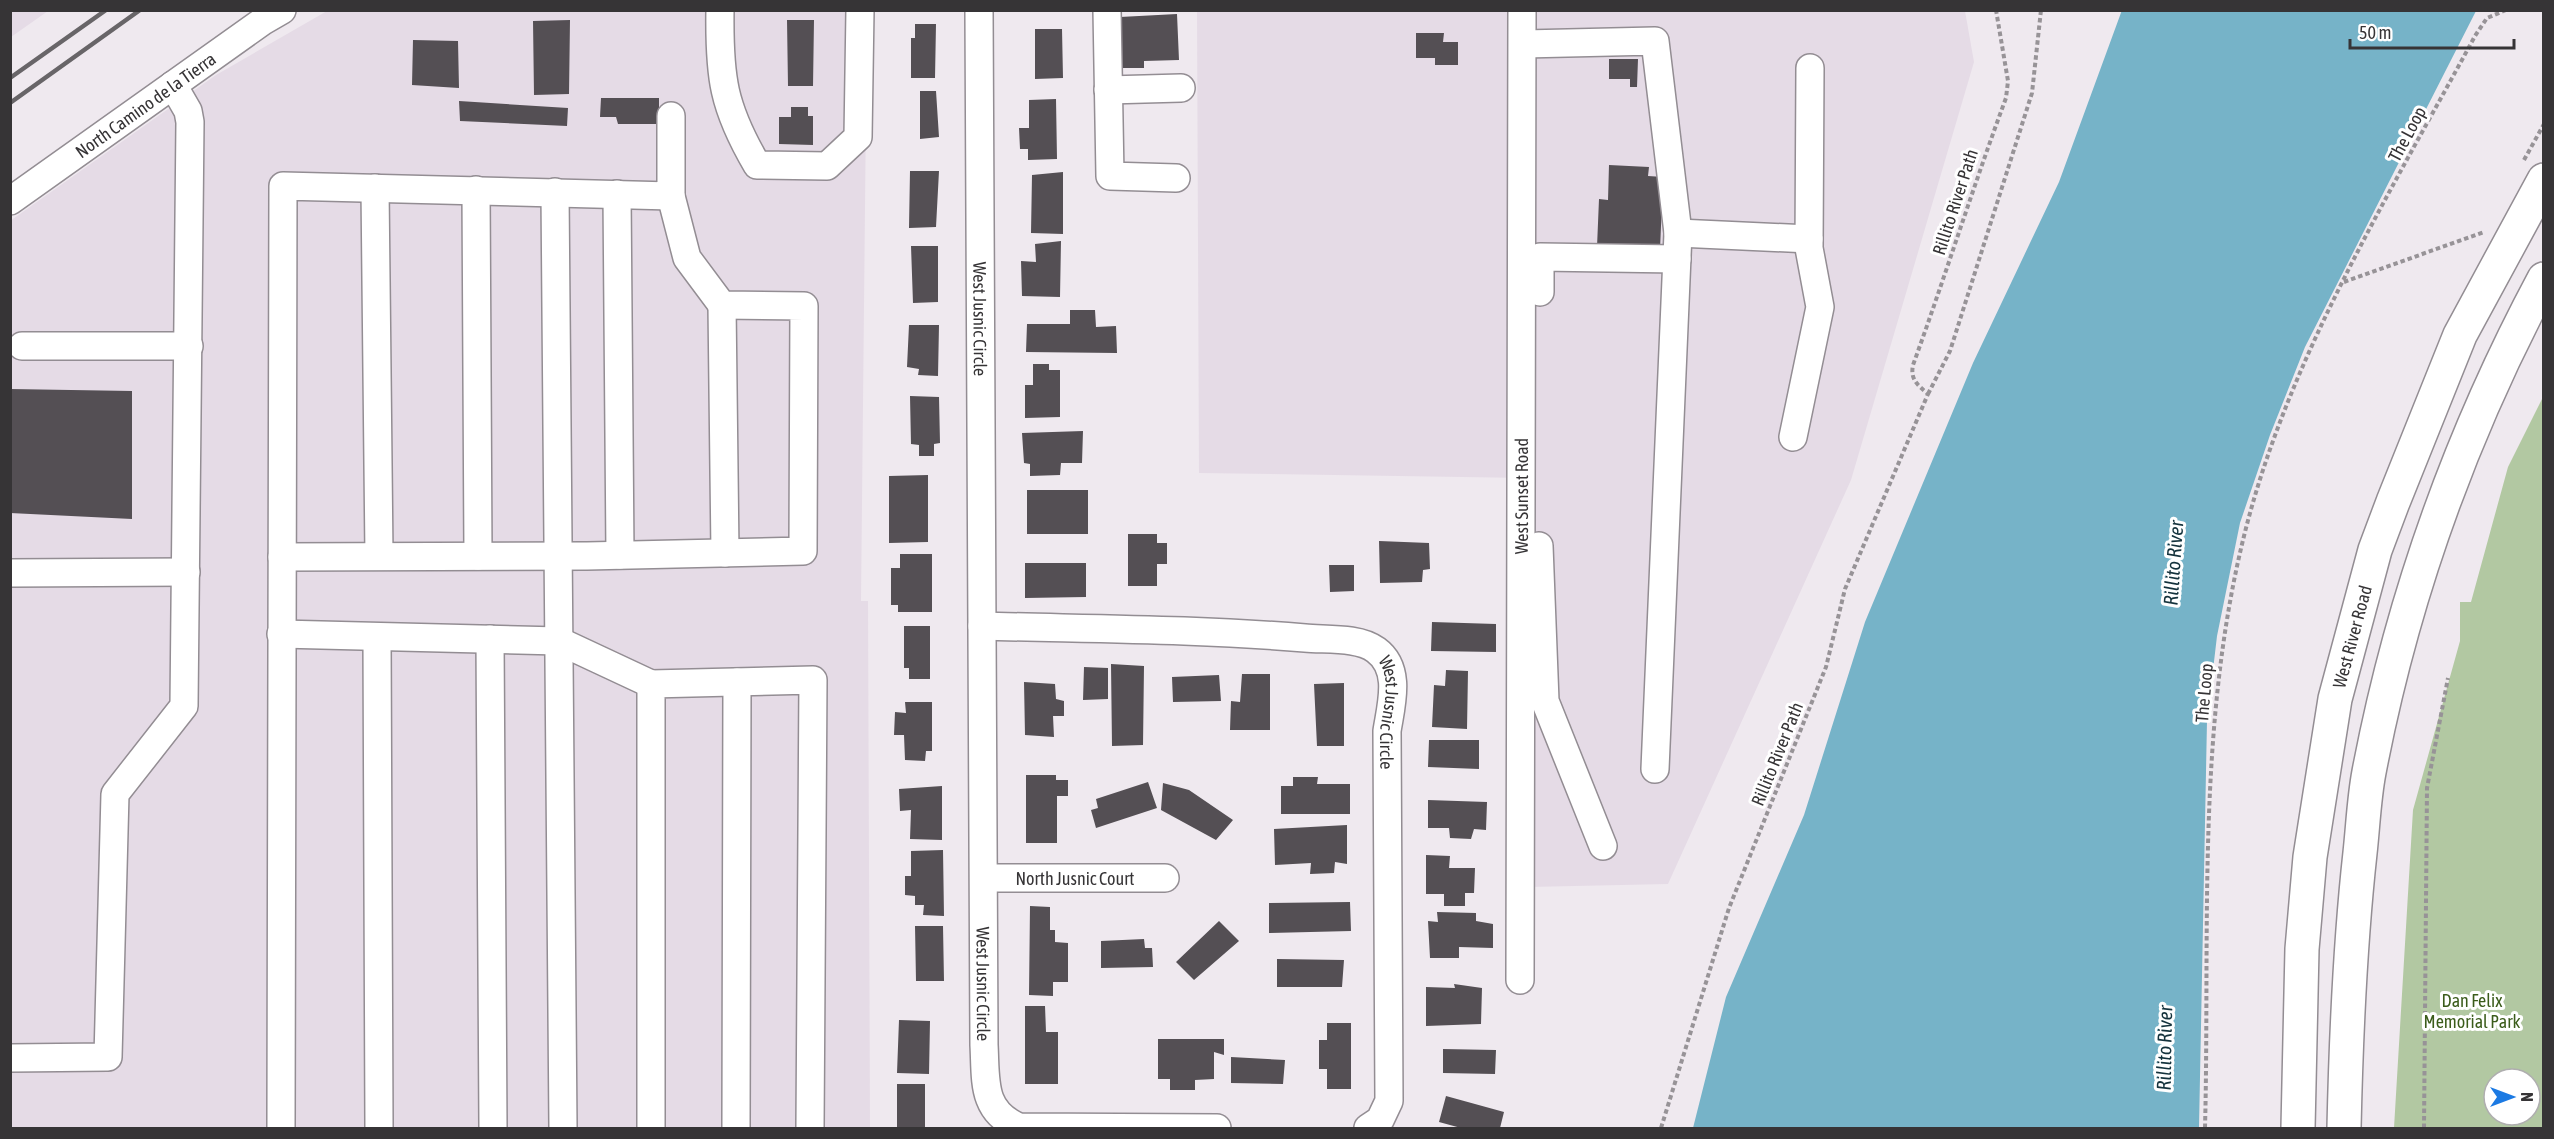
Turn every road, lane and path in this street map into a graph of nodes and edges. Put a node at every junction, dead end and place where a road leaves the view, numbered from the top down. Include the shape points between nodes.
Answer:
1 (282, 10) edge
2 (720, 10) edge
3 (860, 10) edge
4 (979, 10) edge
5 (1107, 10) edge
6 (1522, 10) edge
7 (1996, 10) edge
8 (2041, 10) edge
9 (2506, 10) edge
10 (1523, 44) junction
11 (1810, 68) dead end
12 (173, 85) junction
13 (1181, 88) dead end
14 (1108, 90) junction
15 (671, 116) dead end
16 (2544, 124) edge
17 (2533, 171) edge
18 (1176, 178) dead end
19 (375, 188) junction
20 (476, 190) junction
21 (555, 192) junction
22 (617, 194) junction
23 (671, 196) junction
24 (10, 201) edge
25 (2489, 223) dead end
26 (1678, 232) junction
27 (1809, 239) junction
28 (1677, 259) junction
29 (2544, 279) edge
30 (2343, 282) junction
31 (722, 305) junction
32 (22, 345) dead end
33 (189, 346) junction
34 (1928, 394) junction
35 (1793, 437) dead end
36 (725, 553) junction
37 (620, 555) junction
38 (379, 556) junction
39 (478, 556) junction
40 (560, 556) junction
41 (282, 557) junction
42 (186, 572) junction
43 (10, 573) edge
44 (982, 626) junction
45 (281, 634) junction
46 (377, 637) junction
47 (490, 639) junction
48 (559, 641) junction
49 (2448, 678) dead end
50 (738, 682) junction
51 (651, 684) junction
52 (2335, 699) junction
53 (2383, 711) junction
54 (1655, 769) dead end
55 (1603, 846) dead end
56 (985, 878) junction
57 (1165, 878) dead end
58 (1520, 981) dead end
59 (10, 1058) edge
60 (1379, 1126) edge
61 (281, 1128) edge
62 (380, 1128) edge
63 (493, 1128) edge
64 (563, 1128) edge
65 (651, 1128) edge
66 (736, 1128) edge
67 (810, 1128) edge
68 (1217, 1128) edge
69 (1661, 1128) edge
70 (2205, 1128) edge
71 (2298, 1128) edge
72 (2344, 1128) edge
73 (2424, 1128) edge

1 - 12 street, North Camino de la Tierra
2 - 3 street via 722,84 738,132 757,165 827,166 858,137
4 - 44 street, West Jusnic Circle
5 - 14 street
6 - 10 street, West Sunset Road
7 - 34 path, Rillito River Path via 2008,81 2006,98 1913,365 1914,381
8 - 34 path, Rillito River Path via 2032,93 1950,351
9 - 30 path, The Loop via 2487,18 2475,36
10 - 26 street via 1655,41
10 - 58 street, West Sunset Road
11 - 27 street
12 - 24 street, North Camino de la Tierra
12 - 33 street via 190,122
13 - 14 street
14 - 18 street via 1110,176
15 - 23 street
16 - 17 path
17 - 52 main road, West River Road via 2460,335 2375,550
19 - 20 street
19 - 38 street
19 - 41 street via 283,186
20 - 21 street
20 - 39 street
21 - 22 street
21 - 40 street
22 - 23 street
22 - 37 street
23 - 31 street via 687,258
25 - 30 path via 2484,232
26 - 27 street
26 - 28 street
27 - 35 street via 1820,307
28 - 54 street
28 - 55 street via 1540,257 1539,571 1545,700
29 - 53 main road via 2505,351 2466,439 2423,557
30 - 70 path, The Loop via 2272,444 2246,530 2225,628 2214,722 2210,818
31 - 36 street
31 - 36 street via 804,306 803,551
32 - 33 street
33 - 42 street
34 - 69 path, Rillito River Path via 1845,589 1827,667 1729,908
36 - 37 street
37 - 40 street
38 - 39 street
38 - 41 street
39 - 40 street
40 - 48 street
41 - 45 street
42 - 43 street
42 - 59 street via 184,706 115,794 108,1057
44 - 56 street, West Jusnic Circle
44 - 60 street, West Jusnic Circle via 1240,632 1348,642 1390,653 1394,688 1387,731 1389,1101
45 - 46 street
45 - 61 street
46 - 47 street
46 - 62 street
47 - 48 street
47 - 63 street
48 - 51 street
48 - 64 street
49 - 73 path via 2427,788
50 - 51 street
50 - 66 street
50 - 67 street via 813,680
51 - 65 street
52 - 53 main road
52 - 71 main road, West River Road via 2310,857 2302,949
53 - 72 main road via 2369,773 2353,915
56 - 57 street, North Jusnic Court
56 - 68 street, West Jusnic Circle via 984,1055 990,1118 1019,1126

